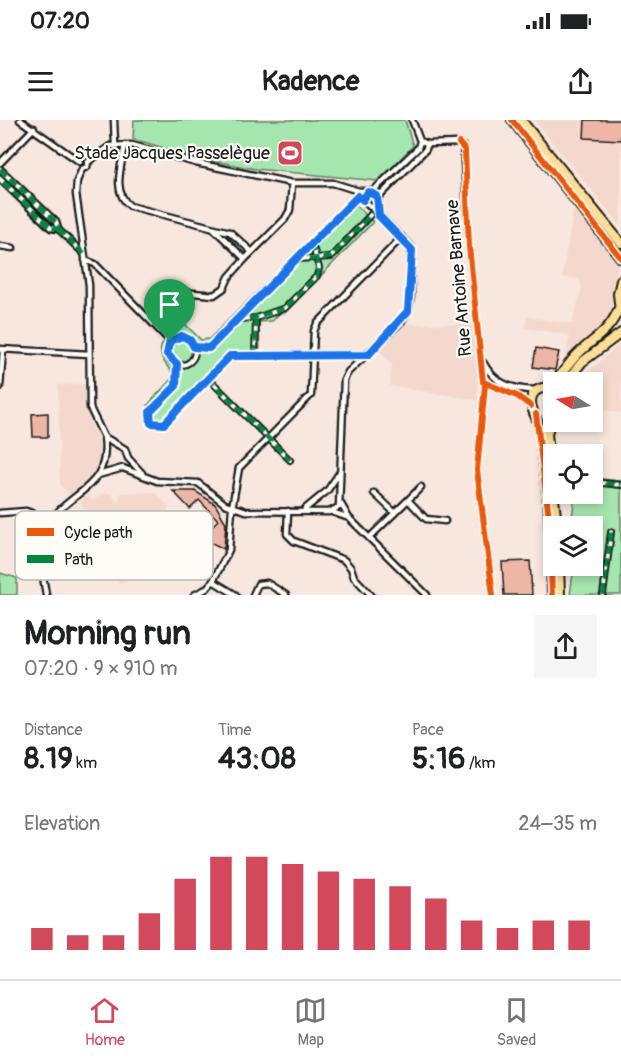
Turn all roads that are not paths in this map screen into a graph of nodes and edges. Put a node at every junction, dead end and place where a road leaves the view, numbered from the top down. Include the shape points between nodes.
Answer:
1 (20, 120) edge
2 (114, 120) edge
3 (412, 120) edge
4 (512, 120) edge
5 (521, 120) edge
6 (34, 128) junction
7 (420, 141) junction
8 (427, 144) junction
9 (115, 145) junction
10 (125, 145) junction
11 (420, 149) junction
12 (80, 162) junction
13 (87, 162) junction
14 (0, 163) edge
15 (0, 169) edge
16 (82, 169) junction
17 (0, 179) edge
18 (292, 183) junction
19 (353, 189) junction
20 (367, 192) junction
21 (373, 192) junction
22 (358, 196) junction
23 (363, 200) junction
24 (377, 200) junction
25 (369, 206) junction
26 (373, 212) junction
27 (379, 216) junction
28 (58, 229) junction
29 (214, 229) junction
30 (402, 237) junction
31 (312, 243) junction
32 (621, 243) edge
33 (0, 246) edge
34 (13, 248) dead end
35 (252, 252) junction
36 (85, 258) junction
37 (621, 258) edge
38 (245, 259) junction
39 (297, 259) junction
40 (314, 259) junction
41 (621, 280) edge
42 (620, 310) edge
43 (147, 317) junction
44 (256, 318) junction
45 (237, 319) junction
46 (621, 333) edge
47 (170, 341) junction
48 (194, 347) junction
49 (2, 350) edge
50 (89, 354) junction
51 (255, 355) junction
52 (293, 355) joint
53 (314, 355) junction
54 (368, 355) junction
55 (482, 361) junction
56 (177, 364) junction
57 (563, 372) edge
58 (576, 372) edge
59 (489, 374) junction
60 (483, 377) junction
61 (208, 378) junction
62 (495, 379) junction
63 (486, 385) junction
64 (492, 385) junction
65 (0, 387) edge
66 (536, 390) junction
67 (543, 390) edge
68 (531, 406) junction
69 (536, 414) junction
70 (543, 417) edge
71 (548, 432) edge
72 (104, 437) junction
73 (268, 439) junction
74 (116, 445) junction
75 (106, 452) junction
76 (128, 458) junction
77 (290, 460) dead end
78 (105, 461) junction
79 (123, 468) junction
80 (112, 469) junction
81 (341, 472) junction
82 (142, 473) junction
83 (98, 475) junction
84 (603, 483) edge
85 (621, 485) edge
86 (421, 488) dead end
87 (327, 490) junction
88 (374, 493) dead end
89 (340, 497) junction
90 (320, 498) junction
91 (408, 500) junction
92 (341, 504) junction
93 (232, 507) junction
94 (303, 510) junction
95 (61, 511) edge
96 (288, 511) junction
97 (329, 511) junction
98 (15, 512) edge
99 (0, 513) edge
100 (395, 513) junction
101 (556, 516) edge
102 (349, 518) junction
103 (445, 521) dead end
104 (611, 532) dead end
105 (369, 538) junction
106 (559, 576) edge
107 (44, 580) edge
108 (213, 581) junction
109 (46, 595) edge
110 (194, 595) edge
111 (236, 595) edge
112 (253, 595) edge
113 (286, 595) edge
114 (371, 595) edge
115 (427, 595) edge
116 (493, 595) edge
117 (552, 595) edge
118 (560, 595) edge
119 (603, 595) edge

1 - 6 street
2 - 9 street
3 - 7 street
4 - 37 main road
5 - 32 main road
6 - 12 street
6 - 14 street
7 - 8 street
7 - 11 street
8 - 11 street via 426,149
8 - 55 street, Rue Antoine Barnave via 459,143 465,150 469,246
9 - 10 street
9 - 13 street
10 - 18 street
10 - 29 street via 119,187 124,201
11 - 21 street
11 - 24 street
12 - 13 street
12 - 16 street
13 - 16 street
15 - 28 street via 56,222
16 - 36 street via 76,194
17 - 28 street via 51,228
18 - 19 street via 333,183
18 - 35 street via 290,210 285,219
19 - 20 street
19 - 22 street
20 - 21 street
20 - 23 street
21 - 24 street
22 - 23 street
22 - 31 street
23 - 25 street
24 - 25 street
24 - 27 street
25 - 26 street
26 - 27 street
26 - 40 street via 331,257
27 - 30 street
28 - 36 street
29 - 35 street via 230,232
29 - 38 street
30 - 53 street via 317,324
30 - 54 street via 412,250 408,311
31 - 39 street
31 - 40 street
33 - 34 street
35 - 38 street
36 - 43 street
36 - 50 street
38 - 43 street via 214,296 172,291
39 - 40 street
39 - 45 street
40 - 44 street via 319,268 317,276 285,308
41 - 42 main road
42 - 57 main road via 608,329
43 - 47 street
44 - 45 street
44 - 51 street
45 - 48 street via 209,348
46 - 58 main road via 596,350
47 - 48 street via 182,336
47 - 56 street via 167,354
48 - 56 street via 189,362
49 - 50 street
49 - 65 street
50 - 72 street via 90,408
51 - 52 street
51 - 61 street via 230,356
52 - 53 street
53 - 54 street
53 - 73 street via 311,395
54 - 81 street via 348,372 343,386
55 - 59 street
55 - 60 street, Rue Antoine Barnave
56 - 61 street via 176,386 150,412 151,423 164,424
59 - 60 street
59 - 62 street
60 - 63 street, Rue Antoine Barnave
61 - 73 street
62 - 64 street
62 - 66 street via 512,388
63 - 64 street
63 - 116 street via 477,470
64 - 68 street
66 - 67 main road
66 - 68 main road
68 - 69 main road
69 - 70 main road
69 - 117 main road via 549,518
71 - 101 main road
72 - 74 street
72 - 75 street
73 - 77 street
73 - 93 street via 239,468
74 - 75 street
74 - 76 street via 125,449
75 - 78 street
76 - 79 street
76 - 82 street
78 - 80 street
78 - 83 street
79 - 80 street
79 - 82 street
80 - 83 street
81 - 87 street
81 - 89 street
82 - 93 street via 157,481 202,484
83 - 95 street
84 - 85 street
86 - 91 street
87 - 89 street
87 - 90 street
88 - 100 street
89 - 92 street
90 - 94 street
90 - 97 street via 321,507
91 - 100 street
91 - 103 street via 426,519
92 - 97 street
92 - 102 street
93 - 96 street
93 - 108 street via 229,550
94 - 96 street
94 - 97 street
96 - 114 street via 287,534 294,541 344,560
97 - 102 street
98 - 99 street
100 - 105 street
102 - 105 street
104 - 119 street
105 - 115 street
106 - 118 main road
107 - 109 street
108 - 110 street
108 - 111 street
112 - 113 street via 258,584 267,583

